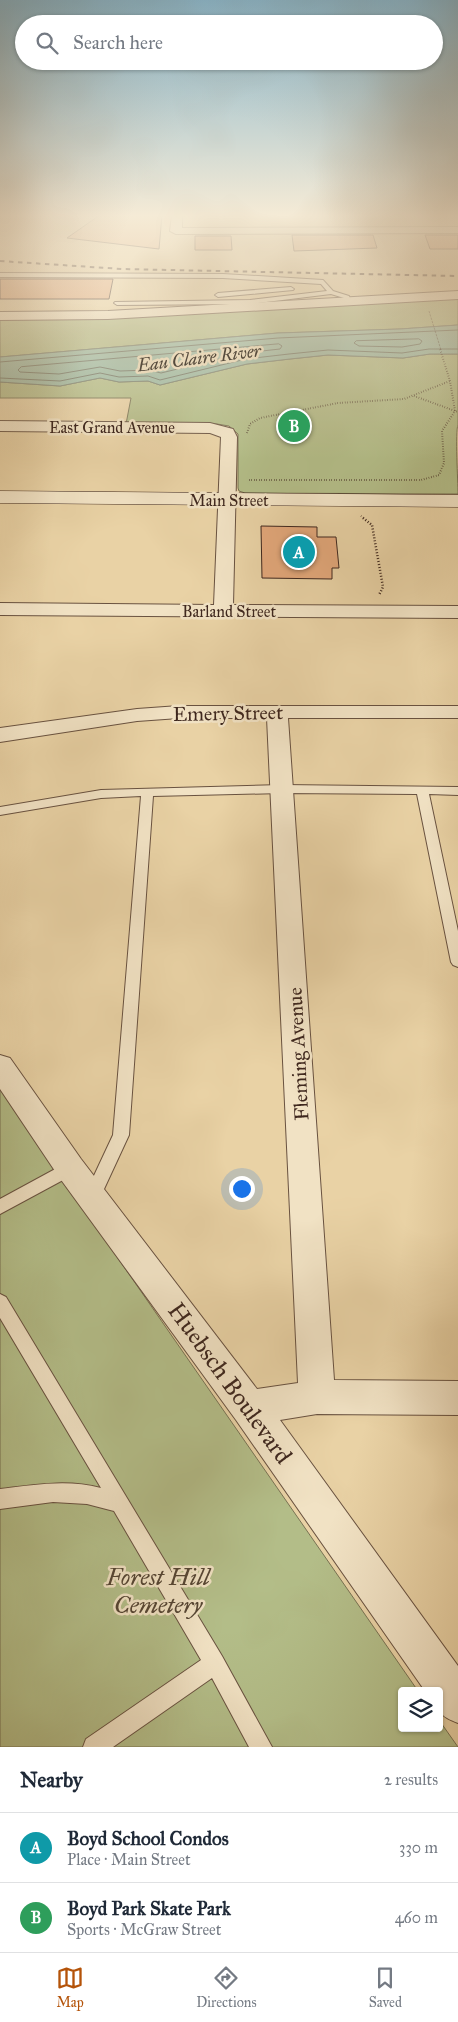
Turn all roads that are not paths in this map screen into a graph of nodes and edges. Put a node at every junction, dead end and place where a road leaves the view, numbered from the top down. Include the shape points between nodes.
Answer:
1 (286, 297) edge
2 (346, 297) edge
3 (430, 297) edge
4 (348, 301) junction
5 (117, 303) dead end
6 (0, 316) edge
7 (0, 426) edge
8 (0, 498) edge
9 (227, 500) junction
10 (458, 501) edge
11 (0, 609) edge
12 (223, 610) junction
13 (458, 612) edge
14 (277, 712) junction
15 (458, 712) edge
16 (0, 735) edge
17 (282, 789) junction
18 (422, 790) junction
19 (458, 791) edge
20 (148, 792) junction
21 (0, 811) edge
22 (458, 962) edge
23 (0, 1066) edge
24 (70, 1168) junction
25 (92, 1198) junction
26 (0, 1207) edge
27 (0, 1302) edge
28 (318, 1397) junction
29 (458, 1398) edge
30 (249, 1408) junction
31 (0, 1499) edge
32 (118, 1503) junction
33 (215, 1663) junction
34 (458, 1702) edge
35 (94, 1747) edge
36 (260, 1747) edge

1 - 5 lane via 250,302
2 - 4 lane
3 - 4 street
4 - 6 street via 108,315
7 - 9 street, East Grand Avenue via 224,430 229,437
8 - 9 street, Main Street
9 - 10 street, Main Street
9 - 12 street
11 - 12 street, Barland Street
12 - 13 street, Barland Street
14 - 15 street, Emery Street
14 - 16 street, Emery Street via 137,715
14 - 17 street, Fleming Avenue
17 - 18 lane
17 - 20 lane
17 - 28 street, Fleming Avenue
18 - 19 lane
18 - 22 lane
20 - 21 lane via 101,794
20 - 25 lane via 121,1134
23 - 24 street, Huebsch Boulevard
24 - 25 street, Huebsch Boulevard
24 - 26 lane
25 - 30 street, Huebsch Boulevard
27 - 32 lane
28 - 29 street
28 - 30 street
30 - 34 street, Huebsch Boulevard
31 - 32 lane via 54,1492 87,1494
32 - 33 lane
33 - 35 lane
33 - 36 lane

